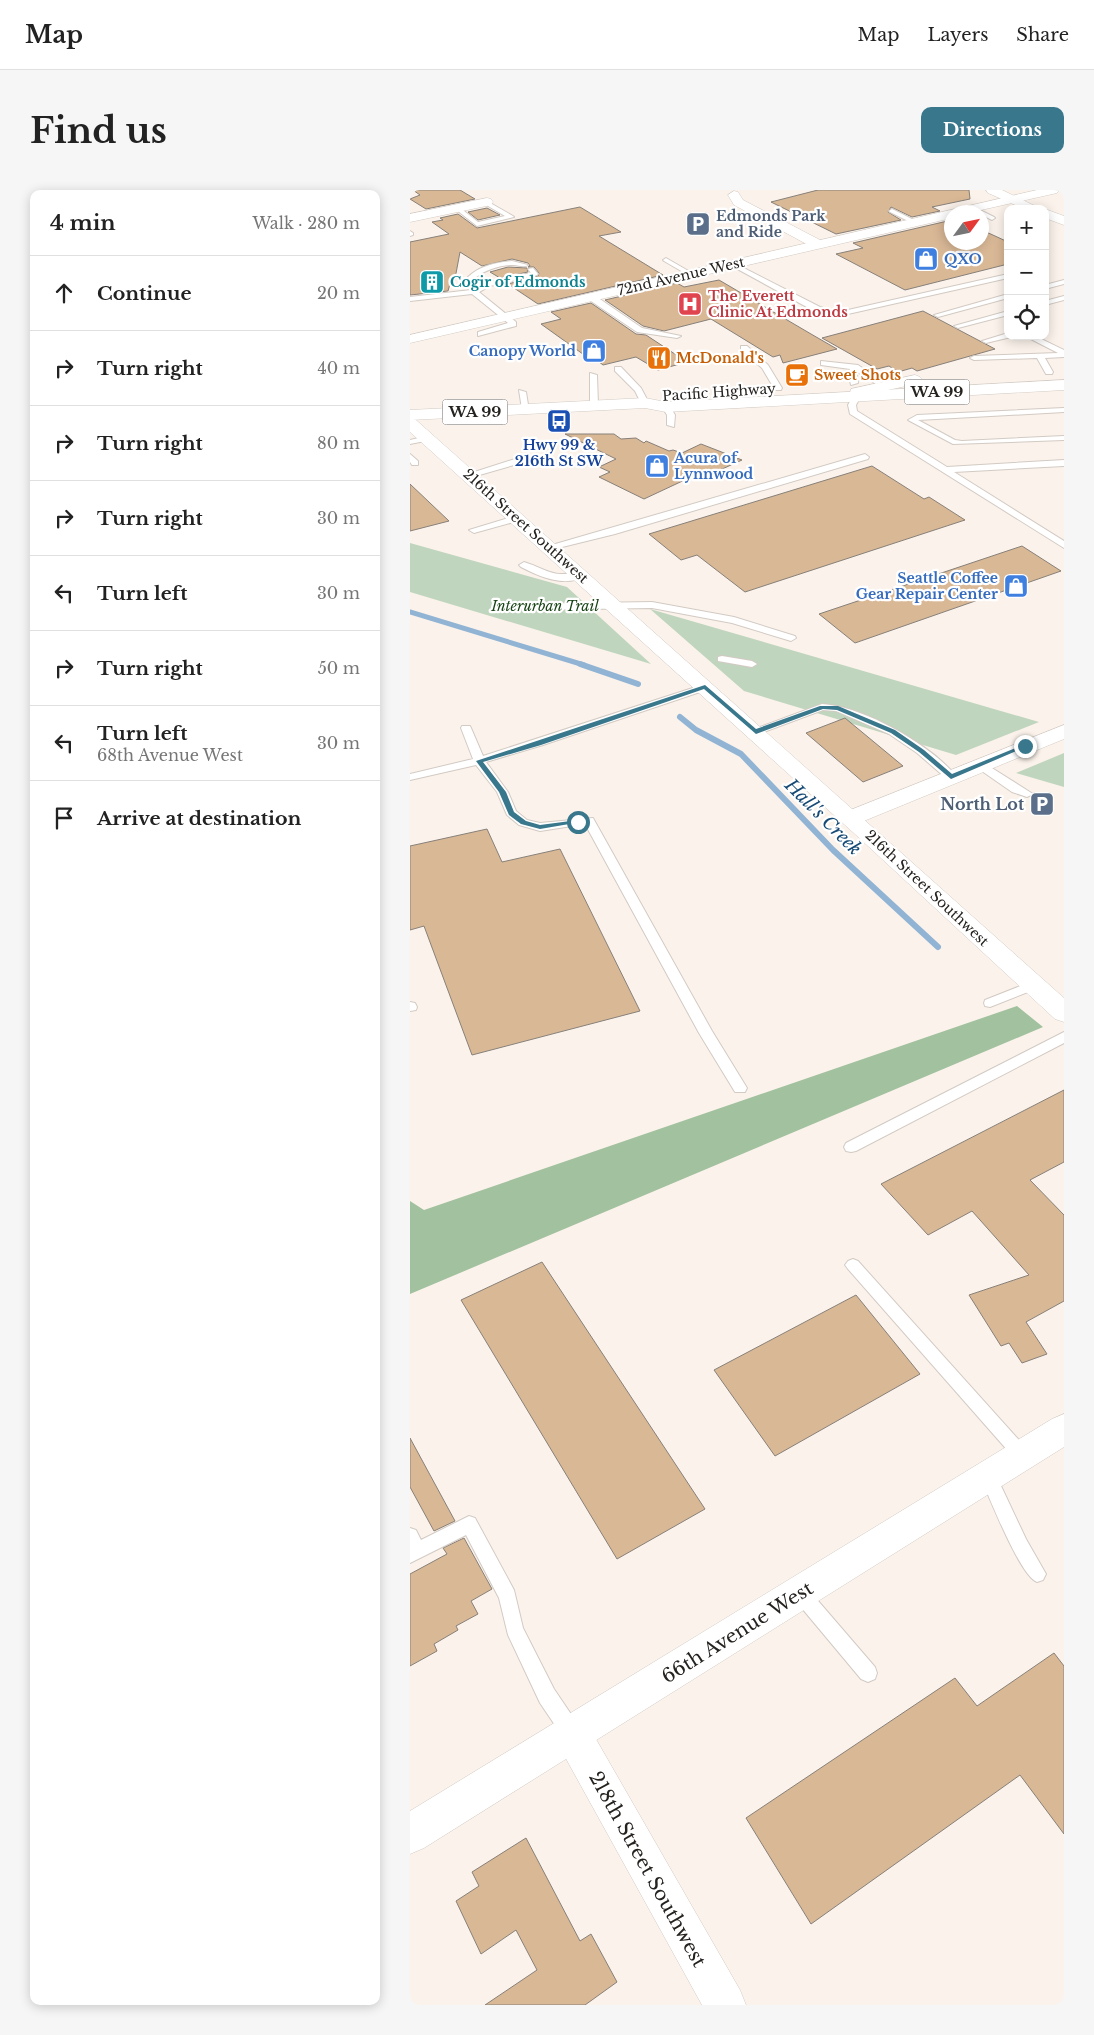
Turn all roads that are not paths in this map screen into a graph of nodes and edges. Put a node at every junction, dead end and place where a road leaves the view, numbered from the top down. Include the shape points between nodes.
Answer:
1 (992, 190) edge
2 (1054, 190) edge
3 (734, 195) dead end
4 (483, 199) junction
5 (1014, 200) junction
6 (503, 203) dead end
7 (1026, 205) edge
8 (457, 208) junction
9 (989, 208) edge
10 (892, 212) dead end
11 (1049, 215) edge
12 (944, 216) edge
13 (989, 216) edge
14 (410, 218) edge
15 (992, 218) dead end
16 (914, 222) junction
17 (1064, 222) edge
18 (817, 244) junction
19 (666, 260) dead end
20 (732, 264) junction
21 (690, 274) junction
22 (1004, 277) edge
23 (1064, 282) edge
24 (1055, 284) junction
25 (1049, 286) edge
26 (1064, 288) edge
27 (474, 292) junction
28 (591, 297) junction
29 (1004, 297) edge
30 (1064, 298) edge
31 (410, 299) edge
32 (997, 299) junction
33 (1049, 302) edge
34 (1004, 314) edge
35 (938, 315) dead end
36 (999, 315) junction
37 (508, 320) junction
38 (1004, 320) edge
39 (958, 326) dead end
40 (481, 334) dead end
41 (677, 336) dead end
42 (1004, 337) edge
43 (410, 339) edge
44 (1037, 340) edge
45 (986, 341) dead end
46 (744, 348) dead end
47 (1064, 354) edge
48 (1040, 356) junction
49 (974, 358) dead end
50 (824, 363) dead end
51 (855, 367) junction
52 (618, 369) dead end
53 (1056, 372) edge
54 (592, 375) dead end
55 (915, 380) junction
56 (879, 382) junction
57 (1064, 385) edge
58 (778, 388) junction
59 (855, 390) junction
60 (522, 392) dead end
61 (646, 403) junction
62 (594, 405) junction
63 (666, 407) junction
64 (526, 409) junction
65 (1064, 410) edge
66 (410, 415) edge
67 (410, 423) edge
68 (671, 425) dead end
69 (427, 438) junction
70 (1064, 438) edge
71 (410, 442) edge
72 (865, 457) dead end
73 (518, 461) dead end
74 (1064, 463) edge
75 (944, 470) junction
76 (468, 475) junction
77 (518, 518) junction
78 (474, 530) dead end
79 (1064, 545) edge
80 (550, 547) junction
81 (524, 565) dead end
82 (580, 574) junction
83 (615, 606) junction
84 (525, 607) dead end
85 (791, 638) dead end
86 (722, 659) dead end
87 (752, 664) dead end
88 (705, 687) junction
89 (466, 728) dead end
90 (1064, 731) edge
91 (756, 732) junction
92 (479, 761) junction
93 (980, 765) junction
94 (410, 777) edge
95 (951, 777) junction
96 (1027, 794) dead end
97 (851, 818) junction
98 (1034, 985) junction
99 (990, 1003) dead end
100 (1064, 1013) edge
101 (1064, 1037) edge
102 (740, 1088) dead end
103 (851, 1147) dead end
104 (853, 1264) dead end
105 (1064, 1429) edge
106 (1022, 1455) junction
107 (988, 1476) junction
108 (413, 1548) edge
109 (1037, 1574) dead end
110 (801, 1594) junction
111 (868, 1673) dead end
112 (572, 1732) junction
113 (410, 1834) edge
114 (724, 2005) edge

1 - 5 main road
2 - 5 main road
3 - 18 main road via 738,202
4 - 6 lane
4 - 8 main road
4 - 8 lane via 511,217 477,224
5 - 7 main road
5 - 9 main road
8 - 14 main road
10 - 16 lane
11 - 17 main road
12 - 16 main road, 72nd Avenue West
13 - 15 lane
16 - 18 main road, 72nd Avenue West
18 - 20 main road, 72nd Avenue West
19 - 21 lane
20 - 21 main road, 72nd Avenue West
20 - 22 lane via 817,309 839,314
21 - 28 main road, 72nd Avenue West
23 - 24 lane
24 - 25 lane
24 - 26 lane
27 - 27 lane via 488,284 535,274 518,262 479,270 471,277
27 - 31 lane
27 - 37 lane via 482,302
28 - 37 main road, 72nd Avenue West
28 - 41 lane via 640,330
29 - 32 lane
30 - 33 lane
32 - 35 lane
32 - 36 lane
34 - 36 lane
36 - 38 lane
36 - 39 lane
37 - 40 lane
37 - 43 main road, 72nd Avenue West
42 - 45 lane
44 - 47 lane
46 - 58 lane via 765,367
47 - 48 lane
48 - 49 lane
48 - 53 lane
50 - 51 lane
51 - 56 lane
51 - 59 lane via 852,372
52 - 61 lane
53 - 55 main road, Pacific Highway / WA 99
54 - 62 lane
55 - 56 main road, Pacific Highway / WA 99
55 - 59 main road via 878,389
56 - 59 main road, Pacific Highway / WA 99
57 - 59 main road, Pacific Highway / WA 99
58 - 59 main road, Pacific Highway / WA 99
58 - 61 main road, Pacific Highway / WA 99 via 659,394
59 - 63 main road, Pacific Highway / WA 99
59 - 75 lane via 853,412
60 - 64 lane
61 - 62 main road, Pacific Highway / WA 99
61 - 63 main road, Pacific Highway / WA 99
62 - 64 main road, Pacific Highway / WA 99
63 - 68 lane
64 - 66 main road, Pacific Highway / WA 99
65 - 70 lane via 917,417 912,420 953,442
67 - 69 main road, 216th Street Southwest
69 - 71 lane
69 - 76 main road, 216th Street Southwest
72 - 80 lane via 612,532
73 - 76 lane
74 - 75 lane
75 - 79 lane
76 - 77 main road, 216th Street Southwest
77 - 78 lane
77 - 80 main road, 216th Street Southwest
80 - 82 main road, 216th Street Southwest
81 - 82 lane via 554,579
82 - 83 main road, 216th Street Southwest
83 - 84 lane
83 - 85 lane via 652,605 734,620
83 - 88 main road, 216th Street Southwest
86 - 87 lane
88 - 91 main road, 216th Street Southwest
88 - 92 lane
89 - 92 lane
90 - 93 main road
91 - 95 lane via 822,707 838,708 893,732
91 - 97 main road, 216th Street Southwest
92 - 94 lane
92 - 102 lane via 502,792 511,813 523,823 540,827 589,820 706,1033
93 - 95 main road
93 - 96 lane
95 - 97 main road
97 - 98 main road, 216th Street Southwest
98 - 99 lane
98 - 100 main road, 216th Street Southwest
101 - 103 lane
104 - 106 lane
105 - 106 main road, 66th Avenue West
106 - 107 main road, 66th Avenue West
107 - 109 lane
107 - 110 main road, 66th Avenue West
108 - 112 lane via 469,1524 508,1596 518,1638 547,1696
110 - 111 lane
110 - 112 main road, 66th Avenue West
112 - 113 main road, 66th Avenue West
112 - 114 main road, 218th Street Southwest

